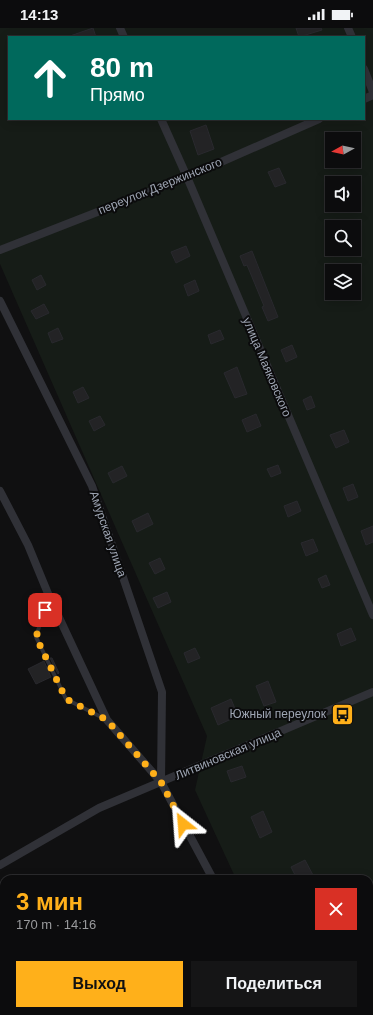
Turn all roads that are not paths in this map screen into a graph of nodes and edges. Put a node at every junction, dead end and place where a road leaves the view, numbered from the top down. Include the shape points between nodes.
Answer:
1 (365, 71) edge
2 (373, 92) edge
3 (161, 120) edge
4 (317, 120) edge
5 (187, 177) junction
6 (0, 250) edge
7 (0, 301) edge
8 (0, 491) edge
9 (49, 596) junction
10 (373, 615) edge
11 (373, 692) edge
12 (107, 720) junction
13 (161, 782) junction
14 (0, 865) edge
15 (211, 875) edge

1 - 2 street
3 - 5 street, улица Маяковского
4 - 5 street, переулок Дзержинского
5 - 6 street, переулок Дзержинского
5 - 10 street, улица Маяковского
7 - 13 street, Амурская улица via 92,486 157,677 162,692
8 - 9 street, Амурская улица via 28,546
9 - 12 street, Амурская улица
9 - 12 lane via 36,637 66,699
11 - 13 street, Литвиновская улица
12 - 13 street, Амурская улица
13 - 14 street, Литвиновская улица via 99,808
13 - 15 street, Амурская улица

